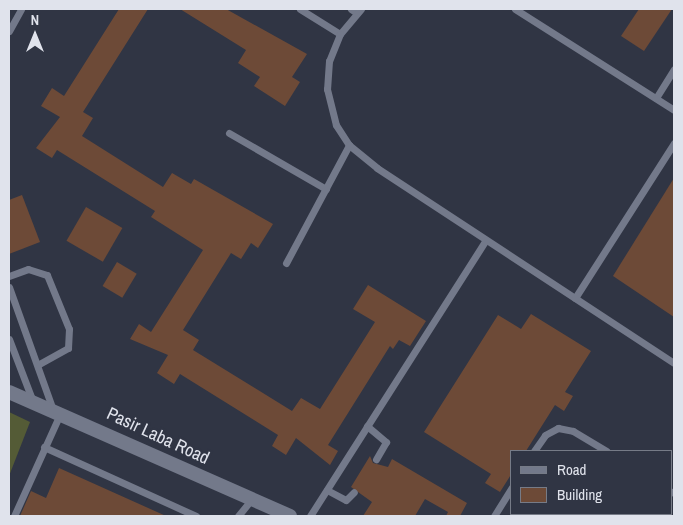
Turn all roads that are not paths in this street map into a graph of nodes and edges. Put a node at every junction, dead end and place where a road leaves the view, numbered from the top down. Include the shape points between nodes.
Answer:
1 (21, 9) edge
2 (300, 9) edge
3 (515, 9) edge
4 (356, 10) edge
5 (9, 31) edge
6 (340, 34) junction
7 (674, 69) edge
8 (656, 98) junction
9 (674, 110) edge
10 (229, 132) dead end
11 (674, 143) edge
12 (349, 145) junction
13 (326, 189) junction
14 (486, 240) junction
15 (286, 263) dead end
16 (9, 276) edge
17 (9, 287) edge
18 (575, 298) junction
19 (9, 339) edge
20 (674, 363) edge
21 (39, 364) junction
22 (9, 392) edge
23 (33, 402) junction
24 (57, 411) junction
25 (367, 426) junction
26 (44, 447) junction
27 (535, 450) edge
28 (604, 450) edge
29 (376, 459) dead end
30 (327, 490) junction
31 (510, 490) edge
32 (354, 492) dead end
33 (252, 499) junction
34 (14, 516) edge
35 (196, 516) edge
36 (238, 516) edge
37 (290, 516) edge
38 (310, 516) edge
39 (494, 516) edge

1 - 5 lane
2 - 6 lane
3 - 8 lane
4 - 6 lane
6 - 12 lane via 329,61 327,89 336,125
7 - 8 lane
8 - 9 lane
10 - 13 lane
11 - 18 lane
12 - 13 lane
12 - 14 lane via 377,168
13 - 15 lane
14 - 18 lane
14 - 25 lane
16 - 21 lane via 28,269 47,275 69,329 68,348
17 - 21 lane
18 - 20 lane
19 - 23 lane
21 - 24 lane
22 - 23 street, Pasir Laba Road
23 - 24 street, Pasir Laba Road
24 - 26 lane
24 - 33 street, Pasir Laba Road
25 - 29 lane via 386,442
25 - 30 lane
26 - 34 lane
26 - 35 lane
27 - 28 lane via 545,435 558,428 573,431
30 - 32 lane via 346,500
30 - 38 lane
31 - 39 lane
33 - 36 lane
33 - 37 street, Pasir Laba Road

